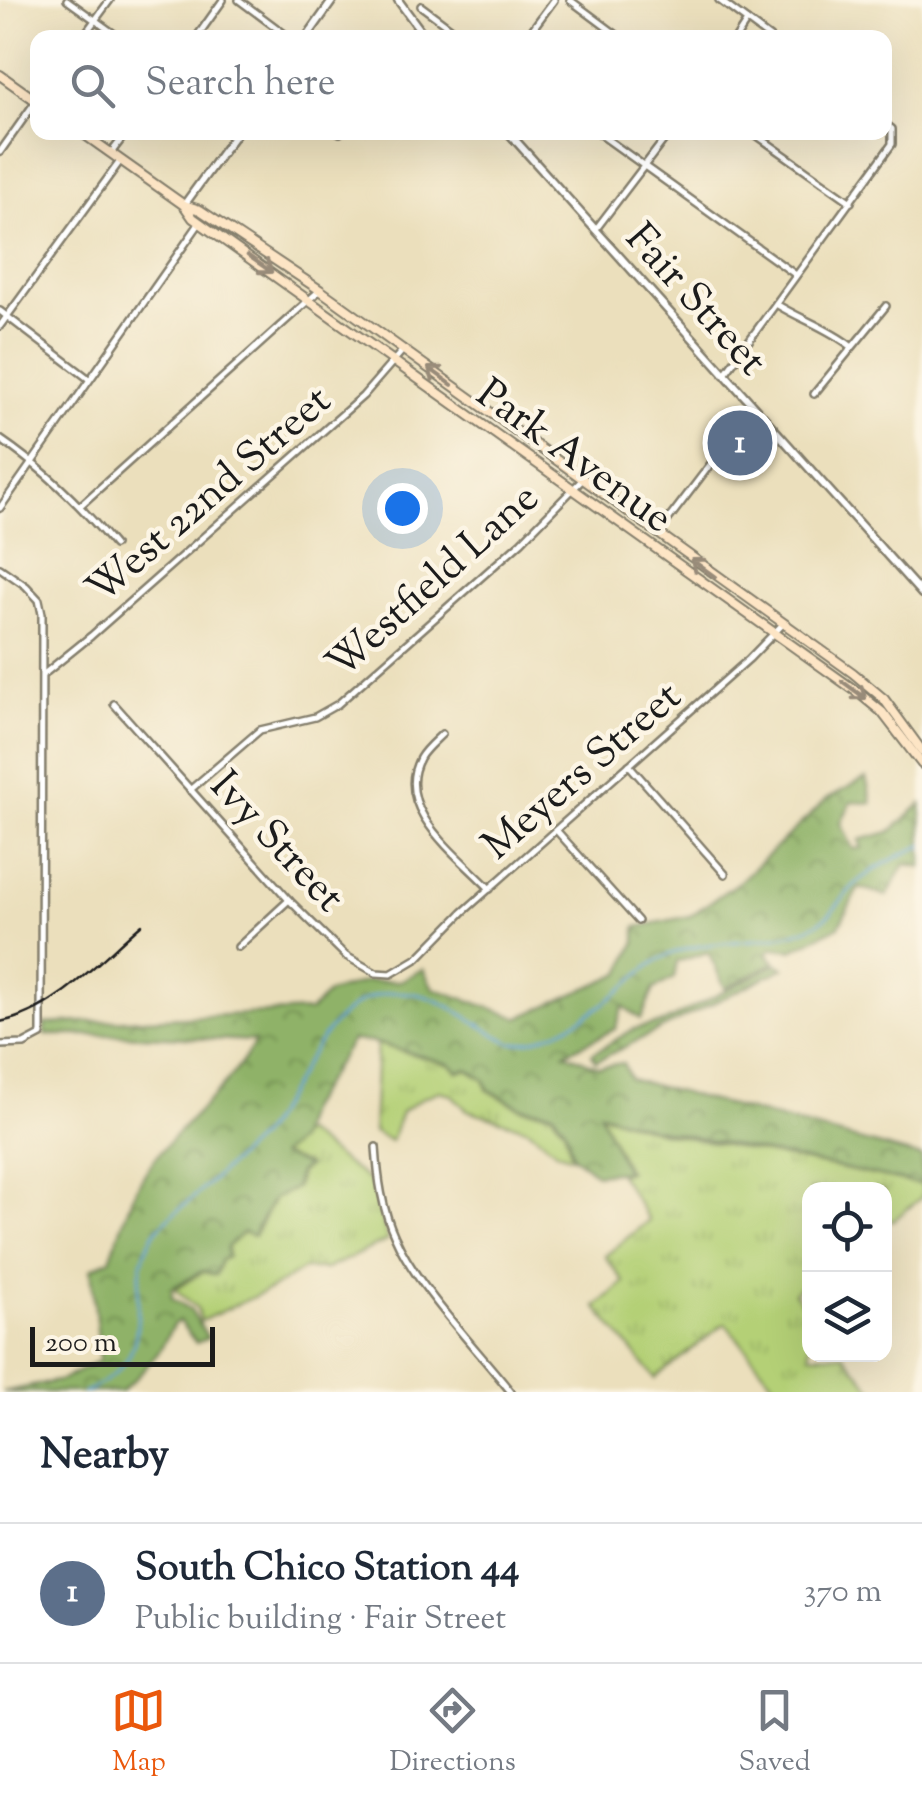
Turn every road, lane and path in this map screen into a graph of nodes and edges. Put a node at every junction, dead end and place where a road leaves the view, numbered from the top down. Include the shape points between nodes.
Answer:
1 (68, 0) edge
2 (110, 0) edge
3 (223, 0) edge
4 (239, 0) edge
5 (333, 0) edge
6 (398, 0) edge
7 (554, 0) edge
8 (570, 0) edge
9 (719, 0) edge
10 (421, 6) dead end
11 (95, 20) junction
12 (748, 20) junction
13 (88, 30) edge
14 (109, 30) edge
15 (202, 30) edge
16 (279, 30) edge
17 (312, 30) edge
18 (420, 30) edge
19 (453, 30) edge
20 (532, 30) edge
21 (610, 30) edge
22 (741, 30) edge
23 (760, 30) edge
24 (0, 75) edge
25 (30, 96) edge
26 (30, 111) edge
27 (92, 140) edge
28 (120, 140) edge
29 (231, 140) edge
30 (515, 140) edge
31 (607, 140) edge
32 (664, 140) edge
33 (763, 140) edge
34 (892, 140) edge
35 (0, 152) edge
36 (111, 153) junction
37 (121, 160) junction
38 (644, 168) junction
39 (851, 202) junction
40 (184, 205) junction
41 (200, 222) junction
42 (596, 229) junction
43 (796, 275) junction
44 (320, 290) junction
45 (311, 300) junction
46 (776, 304) junction
47 (886, 306) dead end
48 (0, 312) edge
49 (7, 316) junction
50 (0, 326) edge
51 (852, 347) junction
52 (403, 350) junction
53 (395, 360) junction
54 (724, 375) junction
55 (90, 379) junction
56 (814, 394) dead end
57 (754, 407) junction
58 (0, 439) edge
59 (32, 461) junction
60 (582, 480) junction
61 (574, 490) junction
62 (81, 505) junction
63 (0, 508) edge
64 (668, 520) dead end
65 (114, 545) dead end
66 (0, 568) edge
67 (922, 594) edge
68 (782, 625) junction
69 (774, 634) junction
70 (44, 674) junction
71 (114, 704) dead end
72 (442, 734) dead end
73 (922, 750) edge
74 (922, 764) edge
75 (629, 765) junction
76 (190, 790) junction
77 (556, 830) junction
78 (725, 874) dead end
79 (490, 888) junction
80 (289, 900) junction
81 (638, 921) dead end
82 (238, 947) dead end
83 (418, 958) joint
84 (0, 1045) edge
85 (376, 1146) dead end
86 (511, 1392) edge

1 - 11 street
2 - 11 street
3 - 15 street
4 - 16 street
5 - 17 street
6 - 18 street
7 - 20 street
8 - 21 street
9 - 12 street
10 - 19 street
11 - 13 street
11 - 14 street
12 - 22 street
12 - 23 street
24 - 25 main road
26 - 35 street
27 - 36 main road, Park Avenue
28 - 36 street
29 - 40 street
30 - 42 street, Fair Street
31 - 38 street
32 - 38 street
33 - 39 street
34 - 39 street
36 - 37 main road, Park Avenue
37 - 40 main road, Park Avenue
37 - 49 street
38 - 42 street
38 - 43 street
39 - 43 street
40 - 41 main road, Park Avenue
40 - 44 main road, Park Avenue
41 -> 45 main road, Park Avenue
41 - 55 street
42 - 54 street, Fair Street
43 - 46 street
44 - 45 street
44 - 52 main road, Park Avenue
45 - 53 main road, Park Avenue
45 - 62 street
46 - 51 street
46 - 54 street
47 - 51 street
48 - 49 street
49 - 50 street
49 - 55 street
51 - 56 street
52 - 53 street, West 22nd Street
60 -> 52 main road, Park Avenue
53 - 61 main road, Park Avenue
53 - 70 street, West 22nd Street
54 - 57 street, Fair Street
55 - 59 street
57 - 64 street
57 - 67 street, Fair Street
58 - 59 street
59 - 62 street
59 - 63 street
60 - 61 street, Westfield Lane
68 -> 60 main road, Park Avenue
61 - 69 main road, Park Avenue
61 - 76 street, Westfield Lane via 343,700 314,717 260,730
62 - 65 street
66 - 70 street via 38,600
68 - 69 street, Meyers Street
68 - 73 main road, Park Avenue via 874,689
69 -> 74 main road, Park Avenue via 882,712
69 - 75 street, Meyers Street
70 - 84 street via 42,1035
71 - 76 street, Ivy Street
72 - 79 street via 420,758 414,799 432,828
75 - 77 street, Meyers Street
75 - 78 street
76 - 80 street, Ivy Street
77 - 79 street, Meyers Street
77 - 81 street
79 - 83 street, Meyers Street
80 - 82 street
80 - 83 street, Ivy Street via 346,956 376,973 392,974
85 - 86 street via 396,1242

